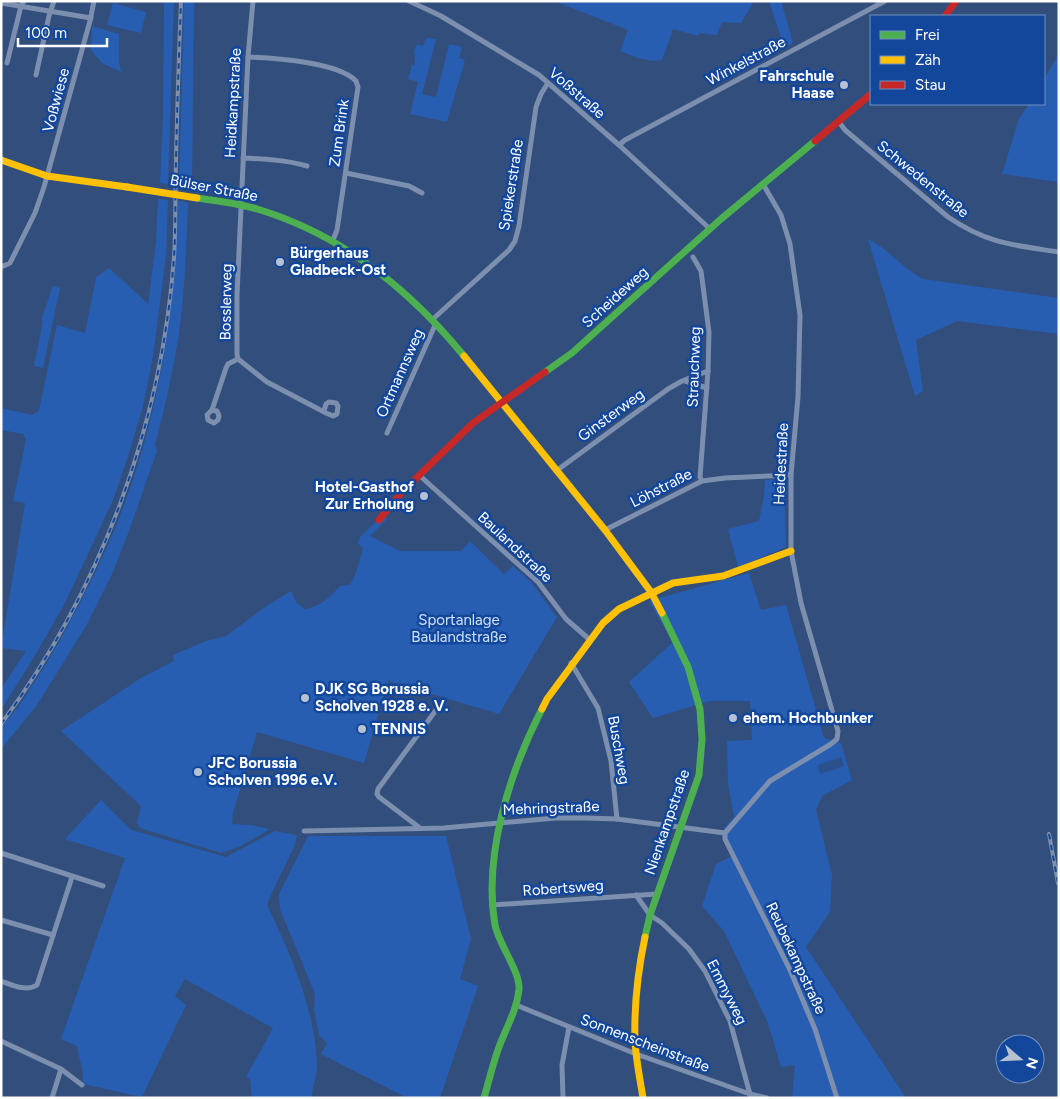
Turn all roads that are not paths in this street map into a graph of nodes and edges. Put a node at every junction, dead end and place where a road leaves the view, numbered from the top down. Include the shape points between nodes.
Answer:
1 (54, 1) edge
2 (94, 1) edge
3 (253, 1) edge
4 (409, 1) edge
5 (885, 1) edge
6 (956, 1) edge
7 (1, 3) edge
8 (22, 4) edge
9 (52, 11) junction
10 (946, 15) edge
11 (91, 18) junction
12 (248, 57) junction
13 (7, 63) dead end
14 (36, 75) dead end
15 (548, 83) junction
16 (870, 95) edge
17 (836, 125) junction
18 (619, 145) junction
19 (243, 158) junction
20 (1, 160) edge
21 (306, 166) dead end
22 (346, 172) junction
23 (47, 176) junction
24 (763, 184) junction
25 (422, 193) dead end
26 (241, 205) junction
27 (710, 229) junction
28 (333, 240) junction
29 (1059, 252) edge
30 (693, 256) dead end
31 (1, 267) edge
32 (434, 321) junction
33 (238, 359) junction
34 (708, 371) junction
35 (682, 381) junction
36 (707, 388) junction
37 (501, 404) junction
38 (212, 410) dead end
39 (324, 411) dead end
40 (387, 433) dead end
41 (556, 471) junction
42 (419, 475) junction
43 (791, 475) junction
44 (702, 481) junction
45 (379, 520) dead end
46 (605, 530) junction
47 (791, 551) junction
48 (651, 592) junction
49 (590, 640) junction
50 (572, 663) junction
51 (439, 706) dead end
52 (617, 819) junction
53 (500, 822) junction
54 (681, 827) junction
55 (421, 829) junction
56 (304, 831) dead end
57 (725, 833) junction
58 (1, 853) edge
59 (72, 877) junction
60 (103, 886) dead end
61 (657, 894) junction
62 (636, 895) junction
63 (492, 905) junction
64 (650, 915) junction
65 (1, 920) edge
66 (53, 935) junction
67 (1, 981) edge
68 (516, 1005) junction
69 (569, 1027) junction
70 (1, 1041) edge
71 (636, 1054) junction
72 (61, 1069) junction
73 (82, 1085) dead end
74 (750, 1096) edge
75 (52, 1098) edge
76 (484, 1098) edge
77 (563, 1098) edge
78 (643, 1098) edge
79 (767, 1098) edge
80 (836, 1098) edge

1 - 9 street
2 - 11 street, Voßwiese
3 - 12 street, Heidkampstraße
4 - 15 street, Voßstraße via 463,28
5 - 18 street, Winkelstraße
6 - 10 street
7 - 8 street
8 - 9 street
8 - 13 street
9 - 11 street
9 - 14 street
11 - 23 street, Voßwiese
12 - 19 street, Heidkampstraße
12 - 22 street, Zum Brink via 311,64 354,78 358,87
15 - 18 street, Voßstraße
15 - 32 street, Spiekerstraße via 536,107 515,241
16 - 17 street, Scheideweg
17 - 24 street, Scheideweg
17 - 29 street, Schwedenstraße via 940,211 971,232 1010,245
18 - 27 street, Voßstraße
19 - 21 street via 274,159
19 - 26 street, Heidkampstraße
20 - 23 street, Bülser Straße
22 - 25 street via 409,186
22 - 28 street, Zum Brink via 338,230
23 - 26 street, Bülser Straße, bridge
23 - 31 street, Voßwiese via 23,240 10,263
24 - 27 street, Scheideweg
24 - 43 street, Heidestraße via 781,215 790,244 800,316 798,397
26 - 28 street, Bülser Straße via 285,219
26 - 33 street, Bosslerweg via 236,295
27 - 37 street, Scheideweg via 572,353
28 - 32 street, Bülser Straße via 385,276
30 - 34 street, Strauchweg via 701,271 705,293
32 - 37 street, Bülser Straße
32 - 40 street, Ortmannsweg
33 - 38 street via 228,364
33 - 39 street, Bosslerweg via 267,382
34 - 35 street, Ginsterweg
34 - 36 street, Strauchweg
35 - 36 street
35 - 41 street, Ginsterweg
36 - 44 street, Strauchweg
37 - 41 street, Nienkampstraße
37 - 42 street, Scheideweg via 473,423
41 - 46 street, Nienkampstraße
42 - 45 street, Scheideweg
42 - 49 street, Baulandstraße via 538,582 566,619
43 - 44 street, Löhstraße
43 - 47 street, Heidestraße
44 - 46 street, Löhstraße
46 - 48 street, Nienkampstraße
47 - 48 street via 723,576 673,583
47 - 57 street, Heidestraße via 801,603 838,731 837,739 770,781
48 - 49 street via 619,609
48 - 54 street, Nienkampstraße via 688,668 700,708 699,775
49 - 50 street
50 - 52 street, Buschweg via 598,708 611,761
50 - 53 street via 547,699 532,730
51 - 55 street via 377,794
52 - 53 street, Mehringstraße via 556,818
52 - 54 street, Mehringstraße
53 - 55 street, Mehringstraße
53 - 63 street via 492,872
54 - 57 street, Mehringstraße
54 - 61 street, Nienkampstraße
55 - 56 street, Mehringstraße
57 - 80 street, Reubekampstraße via 815,1029
58 - 59 street
59 - 60 street
59 - 66 street
61 - 62 street, Robertsweg
61 - 64 street, Nienkampstraße
62 - 63 street, Robertsweg
62 - 64 street
63 - 68 street via 497,934 519,987
64 - 71 street, Nienkampstraße via 637,992
64 - 74 street, Emmyweg via 689,949 705,971 730,1021
65 - 66 street
66 - 67 street via 37,985 19,987
68 - 69 street, Sonnenscheinstraße
68 - 76 street
69 - 71 street, Sonnenscheinstraße
69 - 77 street via 562,1065
70 - 72 street
71 - 74 street, Sonnenscheinstraße
71 - 78 street, Nienkampstraße
72 - 73 street
72 - 75 street
74 - 79 street, Sonnenscheinstraße

